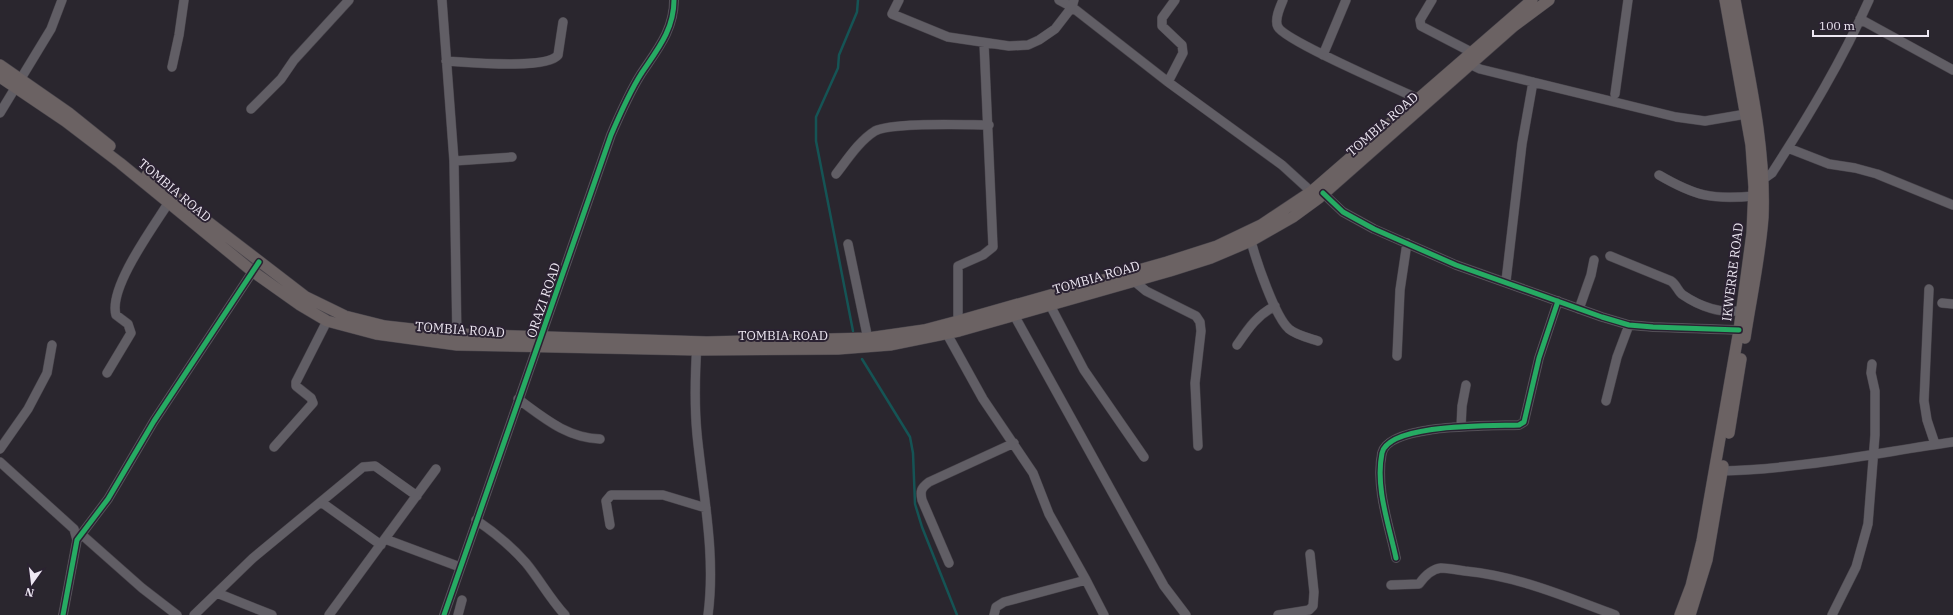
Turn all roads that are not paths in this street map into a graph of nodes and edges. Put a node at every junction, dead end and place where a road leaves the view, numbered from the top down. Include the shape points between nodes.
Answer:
1 (62, 0) edge
2 (184, 0) edge
3 (350, 0) edge
4 (442, 0) edge
5 (674, 0) edge
6 (898, 0) edge
7 (1059, 0) edge
8 (1175, 0) edge
9 (1283, 0) edge
10 (1346, 0) edge
11 (1432, 0) edge
12 (1532, 0) edge
13 (1549, 0) edge
14 (1628, 0) edge
15 (1725, 0) edge
16 (1735, 0) edge
17 (1869, 0) edge
18 (1073, 4) edge
19 (1860, 19) junction
20 (563, 22) dead end
21 (984, 43) junction
22 (1323, 54) junction
23 (1476, 54) junction
24 (446, 61) junction
25 (1466, 63) junction
26 (0, 64) edge
27 (172, 68) dead end
28 (1953, 70) edge
29 (0, 77) edge
30 (1168, 82) junction
31 (1533, 82) junction
32 (19, 83) junction
33 (1615, 94) dead end
34 (1423, 101) junction
35 (251, 109) dead end
36 (0, 113) edge
37 (1746, 114) junction
38 (989, 125) junction
39 (1788, 148) junction
40 (512, 157) dead end
41 (454, 161) junction
42 (836, 174) dead end
43 (1659, 175) dead end
44 (1758, 181) junction
45 (1318, 194) junction
46 (1754, 196) junction
47 (169, 202) junction
48 (1953, 205) edge
49 (1251, 241) junction
50 (1407, 243) junction
51 (848, 244) dead end
52 (1610, 256) dead end
53 (1594, 260) dead end
54 (256, 266) junction
55 (1134, 281) junction
56 (1506, 282) junction
57 (1929, 288) dead end
58 (1558, 301) junction
59 (1942, 303) dead end
60 (1953, 304) edge
61 (1050, 305) junction
62 (1275, 306) junction
63 (1579, 309) junction
64 (1741, 310) junction
65 (1014, 315) junction
66 (327, 321) junction
67 (1629, 325) junction
68 (958, 326) junction
69 (1739, 330) junction
70 (947, 334) junction
71 (457, 340) junction
72 (1318, 341) dead end
73 (539, 343) junction
74 (869, 343) junction
75 (1238, 345) dead end
76 (52, 346) dead end
77 (697, 346) junction
78 (1397, 356) dead end
79 (1872, 364) dead end
80 (107, 373) dead end
81 (1466, 385) dead end
82 (518, 399) junction
83 (1606, 401) dead end
84 (1461, 427) junction
85 (600, 439) dead end
86 (1953, 442) edge
87 (1014, 443) junction
88 (1936, 444) junction
89 (1198, 446) dead end
90 (274, 447) dead end
91 (0, 449) edge
92 (1874, 454) junction
93 (1144, 457) dead end
94 (1, 463) edge
95 (436, 469) dead end
96 (1722, 471) junction
97 (416, 496) junction
98 (321, 502) junction
99 (706, 508) junction
100 (476, 520) junction
101 (610, 525) dead end
102 (79, 537) junction
103 (383, 542) junction
104 (1310, 554) dead end
105 (1396, 558) dead end
106 (949, 563) dead end
107 (460, 567) junction
108 (1086, 580) junction
109 (1391, 585) dead end
110 (217, 593) junction
111 (462, 600) dead end
112 (1590, 610) edge
113 (63, 615) edge
114 (178, 615) edge
115 (194, 615) edge
116 (272, 615) edge
117 (329, 615) edge
118 (444, 615) edge
119 (458, 615) edge
120 (565, 615) edge
121 (708, 615) edge
122 (994, 615) edge
123 (1104, 615) edge
124 (1186, 615) edge
125 (1278, 615) edge
126 (1615, 615) edge
127 (1680, 615) edge
128 (1690, 615) edge
129 (1832, 615) edge

1 - 32 street via 51,29
2 - 27 street
3 - 35 street via 294,60 281,79
4 - 24 street
5 - 73 street, ORAZI ROAD via 672,21 666,37 627,99 611,135
6 - 21 street via 892,14 948,38
7 - 18 street
8 - 30 street via 1162,18 1162,26 1182,45 1183,53
9 - 22 street via 1277,19 1278,26 1285,33
10 - 22 street
11 - 23 street via 1420,20 1420,26
12 - 23 main road, TOMBIA ROAD
13 - 23 main road, TOMBIA ROAD
14 - 33 street
15 - 37 main road, IKWERRE ROAD
16 - 44 main road, IKWERRE ROAD via 1757,120
17 - 19 street
18 - 21 street via 1055,29 1028,45
18 - 30 street
19 - 28 street
19 - 39 street via 1824,90
20 - 24 street via 558,55 554,60 525,64
21 - 38 street
22 - 34 street
23 - 25 main road, TOMBIA ROAD
24 - 41 street
25 - 31 street
25 - 34 main road, TOMBIA ROAD
26 - 32 main road, TOMBIA ROAD
29 - 32 main road, TOMBIA ROAD
30 - 45 street
31 - 37 street via 1690,120 1721,119
31 - 56 street via 1522,144
32 - 36 street
32 - 47 main road, TOMBIA ROAD
32 - 54 main road, TOMBIA ROAD via 69,113
34 - 45 main road, TOMBIA ROAD
37 - 44 main road, IKWERRE ROAD
38 - 42 street via 896,127 877,131 867,137
38 - 68 street via 993,247 983,255 958,266
39 - 44 street via 1772,173
39 - 48 street via 1829,164 1877,174
40 - 41 street
41 - 71 street
43 - 46 street via 1685,190 1710,197
44 - 46 main road, IKWERRE ROAD
44 - 96 main road, IKWERRE ROAD via 1761,234
45 - 49 main road, TOMBIA ROAD via 1293,217
45 - 50 street via 1358,221
45 - 68 main road, TOMBIA ROAD via 1217,246
46 - 64 main road, IKWERRE ROAD via 1752,233
47 - 54 main road, TOMBIA ROAD
47 - 80 street via 132,260 118,291 114,308 116,315 130,328 131,333
49 - 55 main road, TOMBIA ROAD via 1211,258
49 - 62 street via 1258,267
50 - 56 street via 1456,265
50 - 78 street via 1400,290
51 - 74 street
52 - 64 street via 1671,281 1676,284 1682,295 1713,309 1733,312
53 - 63 street
54 - 66 main road, TOMBIA ROAD via 300,305
54 - 71 main road, TOMBIA ROAD via 306,297 345,316
54 - 102 street via 154,421 108,499
55 - 61 main road, TOMBIA ROAD
55 - 89 street via 1146,291 1196,316 1200,322 1202,331 1195,383
56 - 58 street
57 - 88 street via 1924,401 1927,420
58 - 63 street
58 - 84 street via 1539,358 1524,422
59 - 60 street
61 - 65 main road, TOMBIA ROAD
61 - 93 street via 1084,370
62 - 72 street via 1288,329
62 - 75 street via 1262,313
63 - 67 street
64 - 69 main road, IKWERRE ROAD
65 - 68 main road, TOMBIA ROAD
65 - 124 street via 1164,586
66 - 71 main road, TOMBIA ROAD via 383,335
66 - 90 street via 296,382 296,386 311,398 313,403
67 - 69 street
67 - 83 street via 1615,364
68 - 70 main road, TOMBIA ROAD
68 - 74 main road, TOMBIA ROAD via 924,330
69 - 127 main road, IKWERRE ROAD via 1702,541 1691,586
70 - 74 main road, TOMBIA ROAD
70 - 87 street via 983,399
71 - 73 main road, TOMBIA ROAD
73 - 77 main road, TOMBIA ROAD
73 - 82 street, ORAZI ROAD
74 - 77 main road, TOMBIA ROAD via 836,340
76 - 91 street via 46,373 28,409
77 - 99 street via 694,376 697,433
79 - 92 street
81 - 84 street
82 - 85 street via 558,428 580,437
82 - 100 street, ORAZI ROAD
84 - 105 street via 1397,437 1388,442 1382,453 1380,485
86 - 88 street
87 - 106 street via 922,487 922,500
87 - 108 street via 1033,473 1049,514
88 - 92 street
92 - 96 street via 1802,466
92 - 129 street via 1864,543 1856,567
94 - 102 street via 74,529
95 - 97 street
96 - 128 main road, IKWERRE ROAD via 1707,560
97 - 98 street via 374,466 370,466 357,471
97 - 103 street
98 - 103 street
98 - 110 street via 253,558
99 - 101 street via 663,495 611,495 606,501
99 - 121 street via 711,572
100 - 107 street, ORAZI ROAD
100 - 120 street via 506,542 521,558
102 - 113 street
102 - 114 street
103 - 107 street
103 - 117 street
104 - 125 street via 1313,606 1309,610
107 - 118 street, ORAZI ROAD
108 - 122 street via 1004,602 996,607
108 - 123 street
109 - 112 street via 1419,584 1425,575 1440,568 1478,572 1559,593
110 - 115 street
110 - 116 street
111 - 119 street
112 - 126 street

